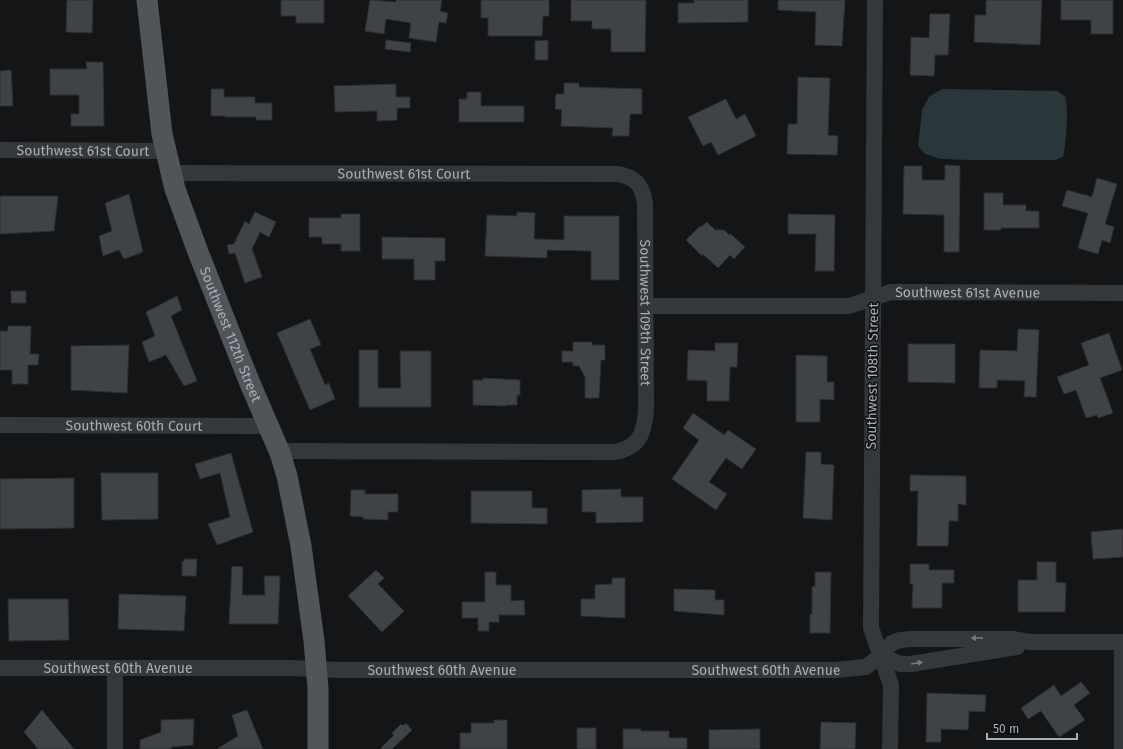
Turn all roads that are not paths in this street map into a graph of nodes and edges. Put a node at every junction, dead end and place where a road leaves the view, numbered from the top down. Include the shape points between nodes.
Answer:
1 (147, 0) edge
2 (875, 0) edge
3 (0, 150) edge
4 (165, 151) junction
5 (170, 173) junction
6 (636, 181) joint
7 (1123, 292) edge
8 (873, 298) junction
9 (646, 306) junction
10 (0, 425) edge
11 (268, 426) junction
12 (279, 451) junction
13 (1030, 642) junction
14 (1122, 642) edge
15 (880, 656) junction
16 (0, 668) edge
17 (115, 668) junction
18 (317, 669) junction
19 (115, 749) edge
20 (318, 749) edge
21 (890, 749) edge
22 (1122, 749) edge

1 - 4 main road, Southwest 112th Street
2 - 8 street, Southwest 108th Street
3 - 4 street, Southwest 61st Court
4 - 5 main road, Southwest 112th Street
5 - 6 street, Southwest 61st Court via 617,174
5 - 11 main road, Southwest 112th Street via 198,252
6 - 9 street, Southwest 109th Street via 642,189 645,203
7 - 8 street, Southwest 61st Avenue via 891,292
8 - 9 street, Southwest 61st Avenue via 849,306
8 - 15 street, Southwest 108th Street via 871,628
9 - 12 street, Southwest 109th Street via 645,422 635,444 629,448 615,452
10 - 11 street, Southwest 60th Court
11 - 12 main road, Southwest 112th Street
12 - 18 main road, Southwest 112th Street via 287,476 301,546
13 - 14 street, Southwest 60th Avenue
15 -> 13 street, Southwest 60th Avenue via 901,664 911,664 1016,647
13 -> 15 street, Southwest 60th Avenue via 1013,639 900,640 892,643
14 - 22 street
15 - 18 street, Southwest 60th Avenue via 866,667 835,670
15 - 21 street, Southwest 108th Street via 890,685
16 - 17 street, Southwest 60th Avenue
17 - 18 street, Southwest 60th Avenue
17 - 19 street
18 - 20 main road, Southwest 112th Street

